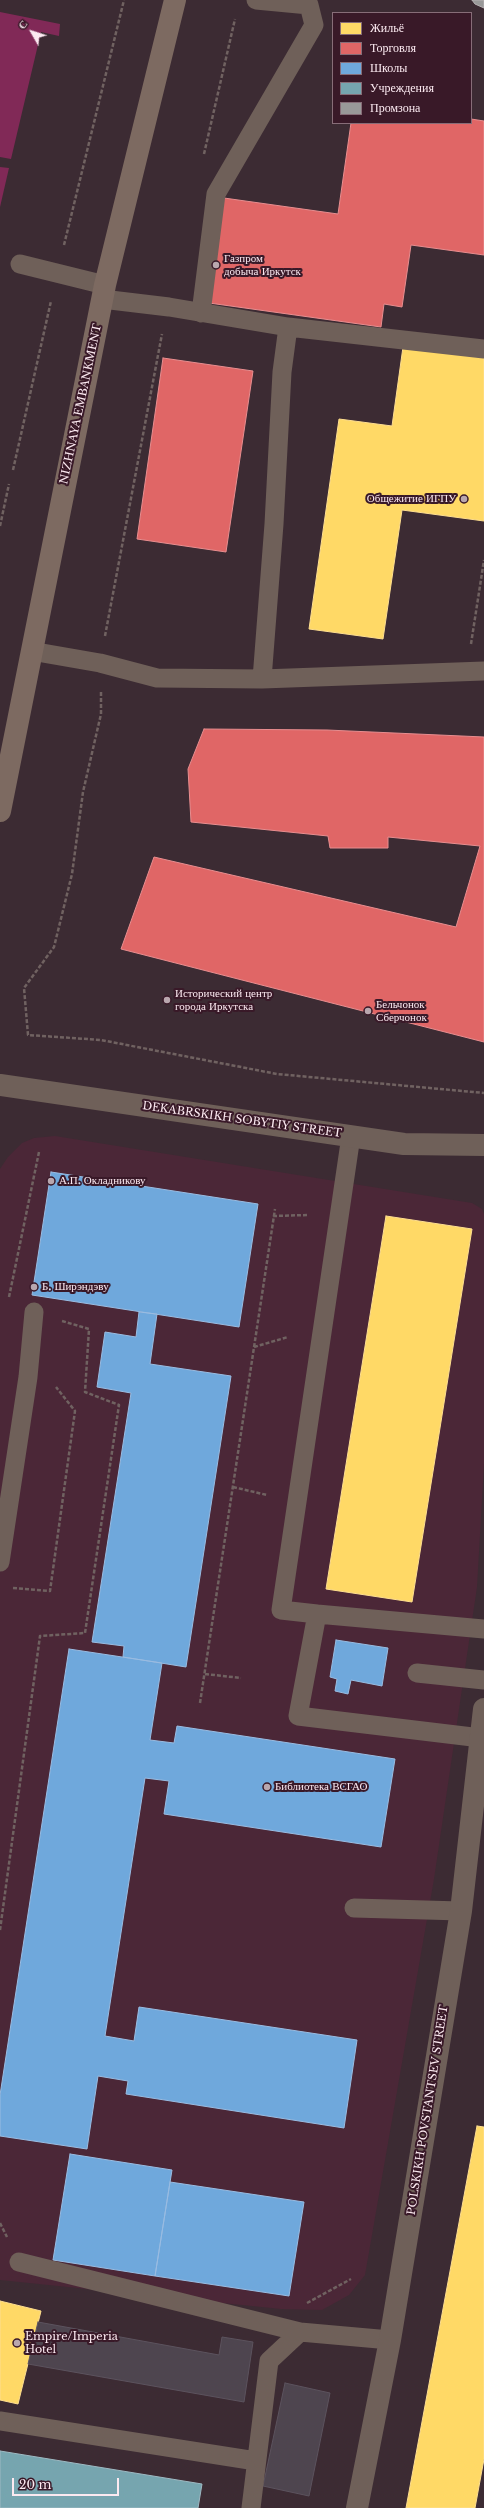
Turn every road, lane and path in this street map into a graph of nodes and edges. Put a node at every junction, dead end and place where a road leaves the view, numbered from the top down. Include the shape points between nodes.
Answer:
1 (124, 0) edge
2 (175, 0) edge
3 (256, 0) edge
4 (236, 15) dead end
5 (202, 161) dead end
6 (20, 264) dead end
7 (57, 273) junction
8 (104, 292) junction
9 (169, 307) junction
10 (201, 313) junction
11 (288, 327) junction
12 (484, 349) edge
13 (13, 470) dead end
14 (10, 484) dead end
15 (0, 526) edge
16 (484, 560) edge
17 (31, 651) junction
18 (100, 663) junction
19 (475, 672) edge
20 (262, 679) junction
21 (4, 765) edge
22 (0, 811) edge
23 (0, 1085) edge
24 (484, 1093) edge
25 (351, 1136) junction
26 (484, 1145) edge
27 (39, 1152) dead end
28 (274, 1209) dead end
29 (308, 1215) dead end
30 (273, 1216) junction
31 (34, 1312) junction
32 (288, 1337) dead end
33 (254, 1347) junction
34 (28, 1377) junction
35 (233, 1487) junction
36 (267, 1495) dead end
37 (2, 1533) edge
38 (0, 1562) edge
39 (7, 1588) dead end
40 (317, 1614) junction
41 (484, 1629) edge
42 (417, 1673) dead end
43 (205, 1674) junction
44 (241, 1678) dead end
45 (484, 1680) edge
46 (200, 1703) dead end
47 (484, 1710) edge
48 (481, 1738) junction
49 (354, 1908) dead end
50 (461, 1911) junction
51 (0, 1930) edge
52 (20, 2262) dead end
53 (351, 2279) dead end
54 (306, 2304) dead end
55 (300, 2332) junction
56 (390, 2340) junction
57 (0, 2421) edge
58 (256, 2461) junction
59 (251, 2508) edge
60 (357, 2508) edge

1 - 7 path
2 - 8 main road, NIZHNAYA EMBANKMENT
3 - 10 lane via 309,5 314,25 216,194
4 - 5 path
6 - 7 lane
7 - 8 lane
7 - 13 path
8 - 9 lane
8 - 17 main road, NIZHNAYA EMBANKMENT
9 - 10 lane
9 - 18 path
10 - 11 lane
11 - 12 lane
11 - 20 lane via 282,372
14 - 15 path
16 - 19 path
17 - 18 lane
17 - 21 main road, NIZHNAYA EMBANKMENT
18 - 20 lane via 157,678
18 - 24 path via 101,714 83,792 72,874 54,947 24,988 28,1035 101,1040 277,1074
19 - 20 lane
21 - 22 main road, NIZHNAYA EMBANKMENT
23 - 25 street, DEKABRSKIKH SOBYTIY STREET
25 - 26 street, DEKABRSKIKH SOBYTIY STREET via 404,1144
25 - 40 lane via 281,1610
27 - 31 path via 7,1305
28 - 30 path
29 - 30 path
30 - 33 path
31 - 34 lane
31 - 51 path via 89,1329 85,1392 119,1405 85,1633 40,1636
32 - 33 path
33 - 35 path
34 - 37 lane
34 - 39 path via 56,1387 75,1411 50,1591
35 - 36 path
35 - 43 path
37 - 38 lane
40 - 41 lane
40 - 48 lane via 298,1716
42 - 45 lane
43 - 44 path
43 - 46 path
47 - 48 street, POLSKIKH POVSTANTSEV STREET
48 - 50 street, POLSKIKH POVSTANTSEV STREET
49 - 50 lane
50 - 56 street, POLSKIKH POVSTANTSEV STREET
52 - 55 lane
53 - 54 path
55 - 56 lane
55 - 58 lane via 269,2361
56 - 60 street, POLSKIKH POVSTANTSEV STREET
57 - 58 lane
58 - 59 lane

